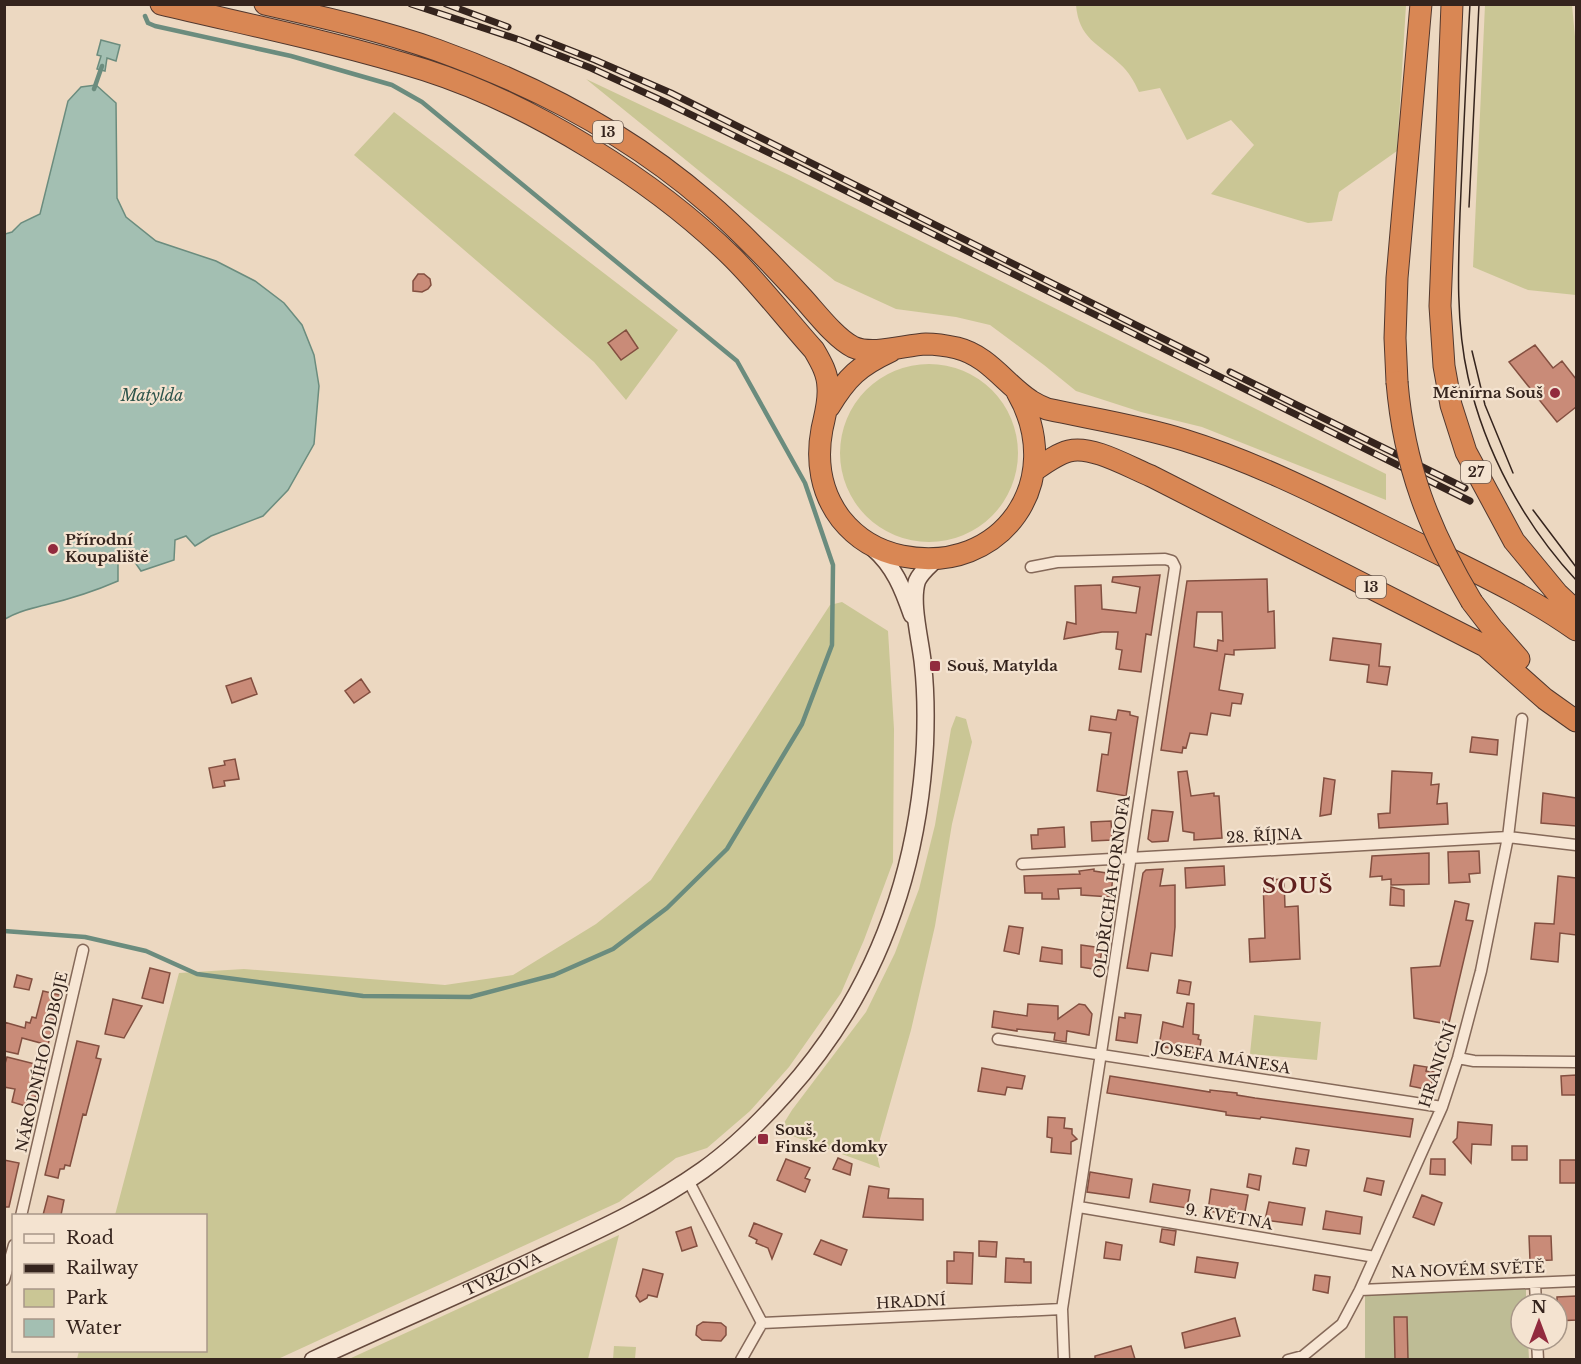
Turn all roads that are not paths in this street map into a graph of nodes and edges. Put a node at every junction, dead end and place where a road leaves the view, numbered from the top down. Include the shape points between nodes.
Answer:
1 (161, 4) edge
2 (265, 4) edge
3 (1421, 4) edge
4 (1452, 4) edge
5 (894, 349) junction
6 (1014, 387) junction
7 (826, 413) junction
8 (1035, 470) junction
9 (871, 546) junction
10 (935, 560) junction
11 (1031, 567) dead end
12 (1576, 611) edge
13 (917, 627) junction
14 (1576, 630) edge
15 (1576, 709) edge
16 (1522, 719) dead end
17 (1576, 721) edge
18 (1508, 837) junction
19 (1576, 845) edge
20 (1131, 858) junction
21 (1022, 864) dead end
22 (83, 950) dead end
23 (998, 1040) dead end
24 (1102, 1054) junction
25 (1458, 1058) junction
26 (1576, 1062) edge
27 (1442, 1107) junction
28 (688, 1179) junction
29 (1079, 1207) junction
30 (21, 1214) edge
31 (12, 1252) edge
32 (1375, 1257) junction
33 (4, 1280) edge
34 (1576, 1281) edge
35 (1535, 1282) junction
36 (1360, 1290) junction
37 (1535, 1292) edge
38 (1062, 1309) junction
39 (762, 1323) junction
40 (313, 1359) edge
41 (741, 1359) edge
42 (1064, 1359) edge
43 (1288, 1359) edge

1 - 7 highway, 13 via 427,71 482,92 591,149 640,181 734,259 814,350 828,387
2 - 5 highway, 13 via 435,50 544,95 603,128 706,201 753,244 835,333 854,347
3 - 15 highway, bridge via 1395,306 1397,382 1405,438 1418,493 1442,549 1472,602 1527,668
4 - 12 highway, 27 via 1440,306 1447,386 1466,452 1514,541
5 - 6 highway, 13 via 927,344 960,349 990,364
5 - 7 highway via 865,363 842,385
6 - 8 highway via 1028,411 1034,434
6 - 14 highway, 13 via 1047,409 1164,434 1246,463 1497,583
7 - 9 highway, 13 via 820,453 825,491 841,520
8 - 10 highway, 13 via 1028,494 1005,528 972,551
8 - 17 highway, 13 via 1068,451 1078,450 1105,456 1151,476 1485,646
9 - 10 highway, 13 via 895,555
9 - 13 street via 898,578
10 - 13 street via 916,584
11 - 20 street, OLDŘICHA HORNOFA via 1057,562 1139,559 1169,559 1174,563
13 - 28 street, TVRZOVA via 925,695 923,772 910,852 885,936 850,1007 809,1068 753,1129
16 - 18 street, HRANIČNÍ
18 - 19 street
18 - 20 street, 28. ŘÍJNA
18 - 25 street, HRANIČNÍ via 1481,971
20 - 21 street, 28. ŘÍJNA
20 - 24 street, OLDŘICHA HORNOFA
22 - 30 street, NÁRODNÍHO ODBOJE
23 - 24 street, JOSEFA MÁNESA
24 - 27 street, JOSEFA MÁNESA
24 - 29 street, OLDŘICHA HORNOFA
25 - 26 street
25 - 27 street, HRANIČNÍ
27 - 32 street, HRANIČNÍ
28 - 39 street
28 - 40 street, TVRZOVA via 605,1227
29 - 32 street, 9. KVĚTNA
29 - 38 street, OLDŘICHA HORNOFA
31 - 33 street
32 - 36 street, HRANIČNÍ
34 - 35 street, NA NOVÉM SVĚTĚ
35 - 36 street, NA NOVÉM SVĚTĚ
35 - 37 street
36 - 43 street, HRANIČNÍ via 1341,1324 1303,1356
38 - 39 street, HRADNÍ
38 - 42 street, OLDŘICHA HORNOFA
39 - 41 street

